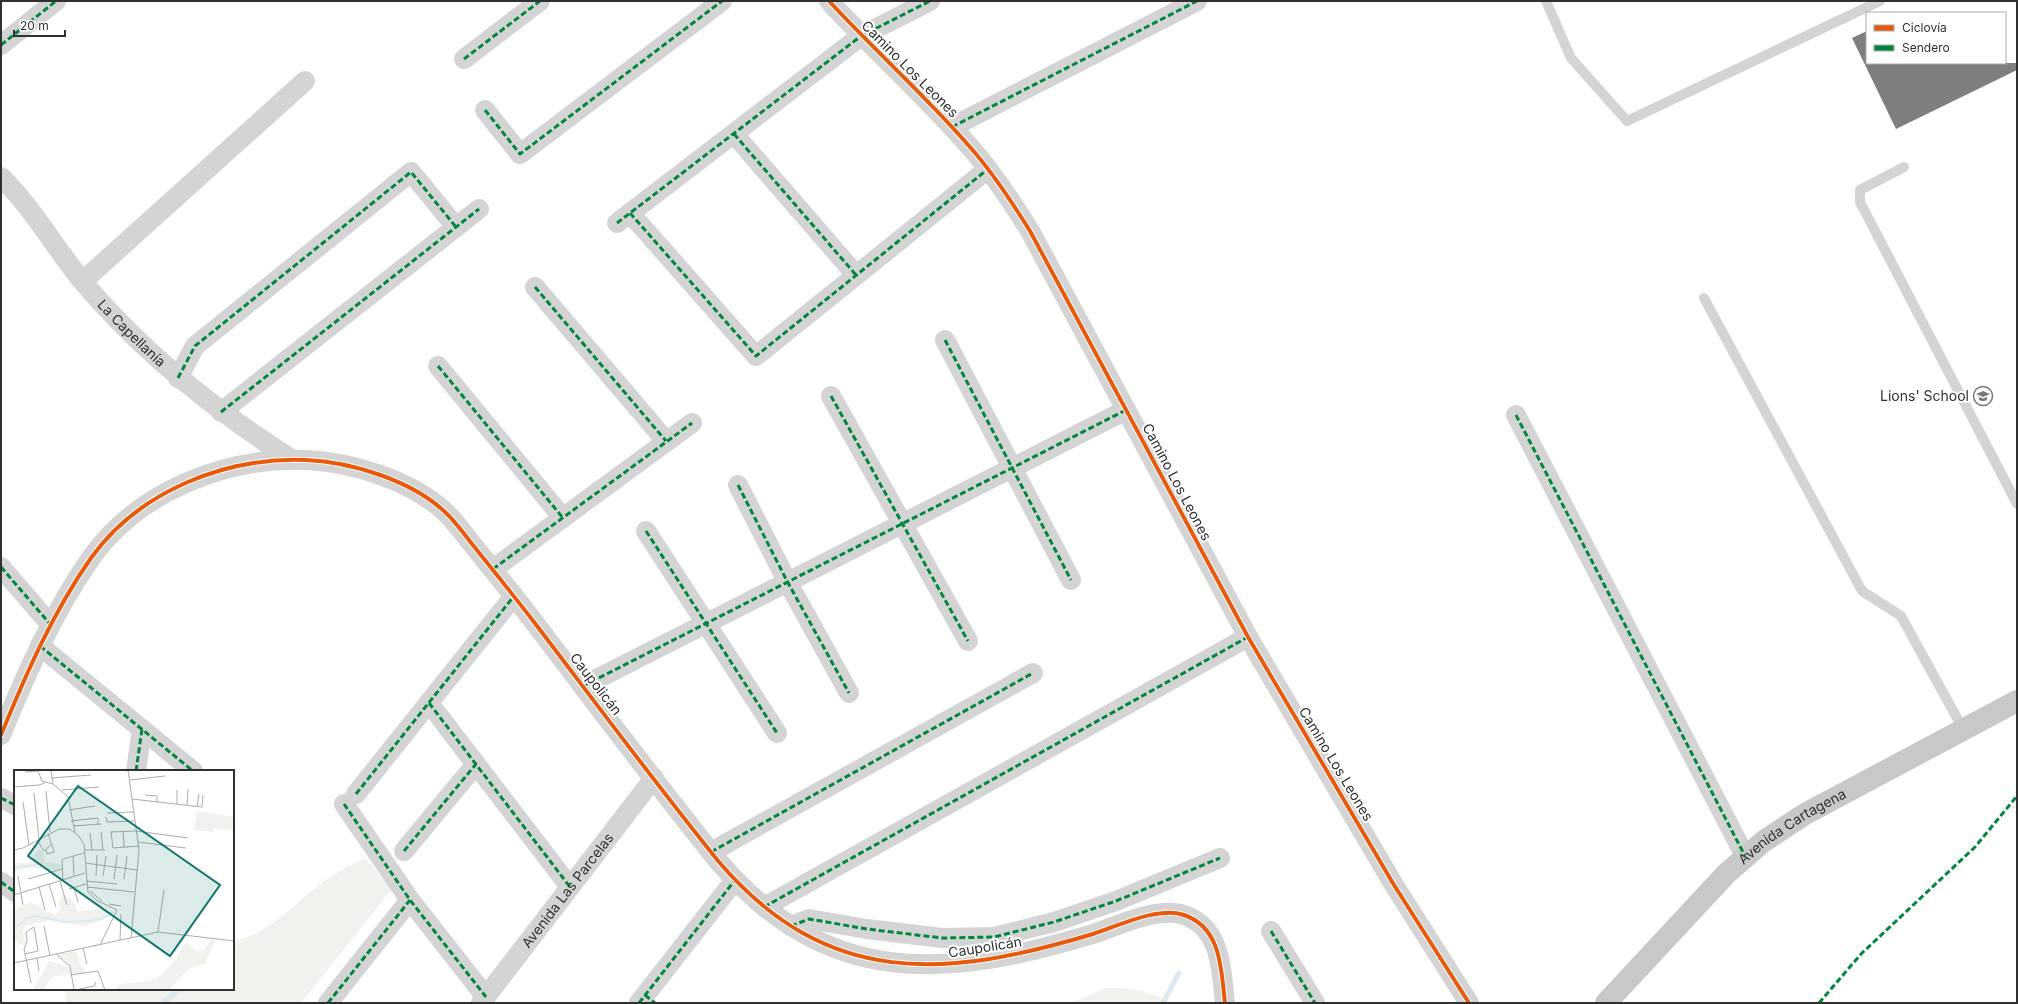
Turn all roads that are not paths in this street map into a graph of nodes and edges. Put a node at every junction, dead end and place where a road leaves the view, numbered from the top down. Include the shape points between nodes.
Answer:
1 (56, 1) edge
2 (540, 1) edge
3 (722, 1) edge
4 (829, 1) edge
5 (930, 1) edge
6 (1197, 1) edge
7 (1546, 1) edge
8 (1880, 1) edge
9 (861, 36) junction
10 (1, 45) edge
11 (464, 59) dead end
12 (305, 81) dead end
13 (485, 110) dead end
14 (952, 127) junction
15 (734, 134) junction
16 (1904, 167) dead end
17 (988, 169) junction
18 (1, 177) edge
19 (479, 209) dead end
20 (456, 227) junction
21 (856, 275) junction
22 (83, 281) junction
23 (535, 287) dead end
24 (1704, 298) dead end
25 (945, 340) dead end
26 (438, 366) dead end
27 (178, 378) junction
28 (831, 396) dead end
29 (1126, 410) junction
30 (221, 412) junction
31 (1516, 415) dead end
32 (692, 422) dead end
33 (666, 441) junction
34 (290, 459) junction
35 (1012, 468) junction
36 (738, 485) dead end
37 (2017, 504) edge
38 (563, 518) junction
39 (902, 523) junction
40 (646, 531) dead end
41 (1, 566) edge
42 (493, 569) junction
43 (1071, 580) dead end
44 (787, 581) junction
45 (514, 596) junction
46 (706, 622) junction
47 (50, 624) junction
48 (1248, 637) junction
49 (968, 640) dead end
50 (40, 646) junction
51 (1033, 673) dead end
52 (583, 686) junction
53 (849, 693) dead end
54 (2017, 701) edge
55 (429, 703) junction
56 (142, 729) junction
57 (1963, 729) junction
58 (777, 733) dead end
59 (1, 735) edge
60 (476, 764) junction
61 (136, 770) edge
62 (192, 770) edge
63 (654, 778) junction
64 (1, 798) edge
65 (14, 804) edge
66 (404, 851) dead end
67 (711, 852) junction
68 (1745, 856) junction
69 (1220, 858) dead end
70 (735, 880) junction
71 (1, 882) edge
72 (570, 887) junction
73 (14, 891) edge
74 (410, 900) junction
75 (764, 907) junction
76 (791, 926) junction
77 (1271, 931) dead end
78 (484, 1000) edge
79 (646, 1000) edge
80 (328, 1003) edge
81 (1225, 1003) edge
82 (1315, 1003) edge
83 (1469, 1003) edge
84 (1606, 1003) edge

1 - 10 street
2 - 11 street
3 - 13 street via 520,154
4 - 9 street, Camino Los Leones
5 - 9 street
6 - 14 street
7 - 8 lane via 1571,58 1627,121
9 - 14 street, Camino Los Leones
9 - 15 street
12 - 22 street
14 - 17 street, Camino Los Leones
15 - 21 street
15 - 21 street via 624,218 756,356
16 - 37 lane via 1860,190 1860,202
17 - 21 street
17 - 29 street, Camino Los Leones via 1030,231
18 - 22 street, La Capellanía via 27,205
19 - 20 street
20 - 27 street via 411,172 195,346
20 - 30 street
22 - 27 street, La Capellanía via 113,315
23 - 33 street
24 - 57 lane via 1862,591 1901,616
25 - 35 street
26 - 38 street
27 - 30 street, La Capellanía
28 - 39 street
29 - 35 street
29 - 48 street, Camino Los Leones
30 - 34 street, La Capellanía
31 - 68 street
32 - 33 street
33 - 38 street
34 - 42 street, Caupolicán via 338,463 406,486 446,512
34 - 47 street, Caupolicán via 265,460 216,471 180,485 147,504 108,538 92,557
35 - 39 street
35 - 43 street
36 - 44 street
38 - 42 street
39 - 44 street
39 - 49 street
40 - 46 street
41 - 47 street
42 - 45 street, Caupolicán
44 - 46 street
44 - 53 street
45 - 52 street, Caupolicán
45 - 55 street
46 - 52 street
46 - 58 street
47 - 50 street, Caupolicán
48 - 75 street
48 - 83 street, Camino Los Leones via 1394,885
50 - 56 street
50 - 59 street, Caupolicán
51 - 67 street
52 - 63 street, Caupolicán
54 - 57 main road, Avenida Cartagena
55 - 60 street
55 - 74 street via 350,799
56 - 61 street
56 - 62 street
57 - 68 main road, Avenida Cartagena via 1804,814
60 - 66 street
60 - 72 street
63 - 67 street, Caupolicán
63 - 72 street, Avenida Las Parcelas
64 - 65 street
67 - 70 street, Caupolicán
68 - 84 main road, Avenida Cartagena
69 - 76 street via 1116,901 1054,922 994,937 942,938 809,919
70 - 75 street, Caupolicán
70 - 79 street
71 - 73 street
72 - 78 street, Avenida Las Parcelas
74 - 78 street
74 - 80 street
75 - 76 street, Caupolicán
76 - 81 street, Caupolicán via 854,954 898,963 942,965 1043,949 1165,912 1175,913 1202,925 1214,942 1220,961
77 - 82 street

